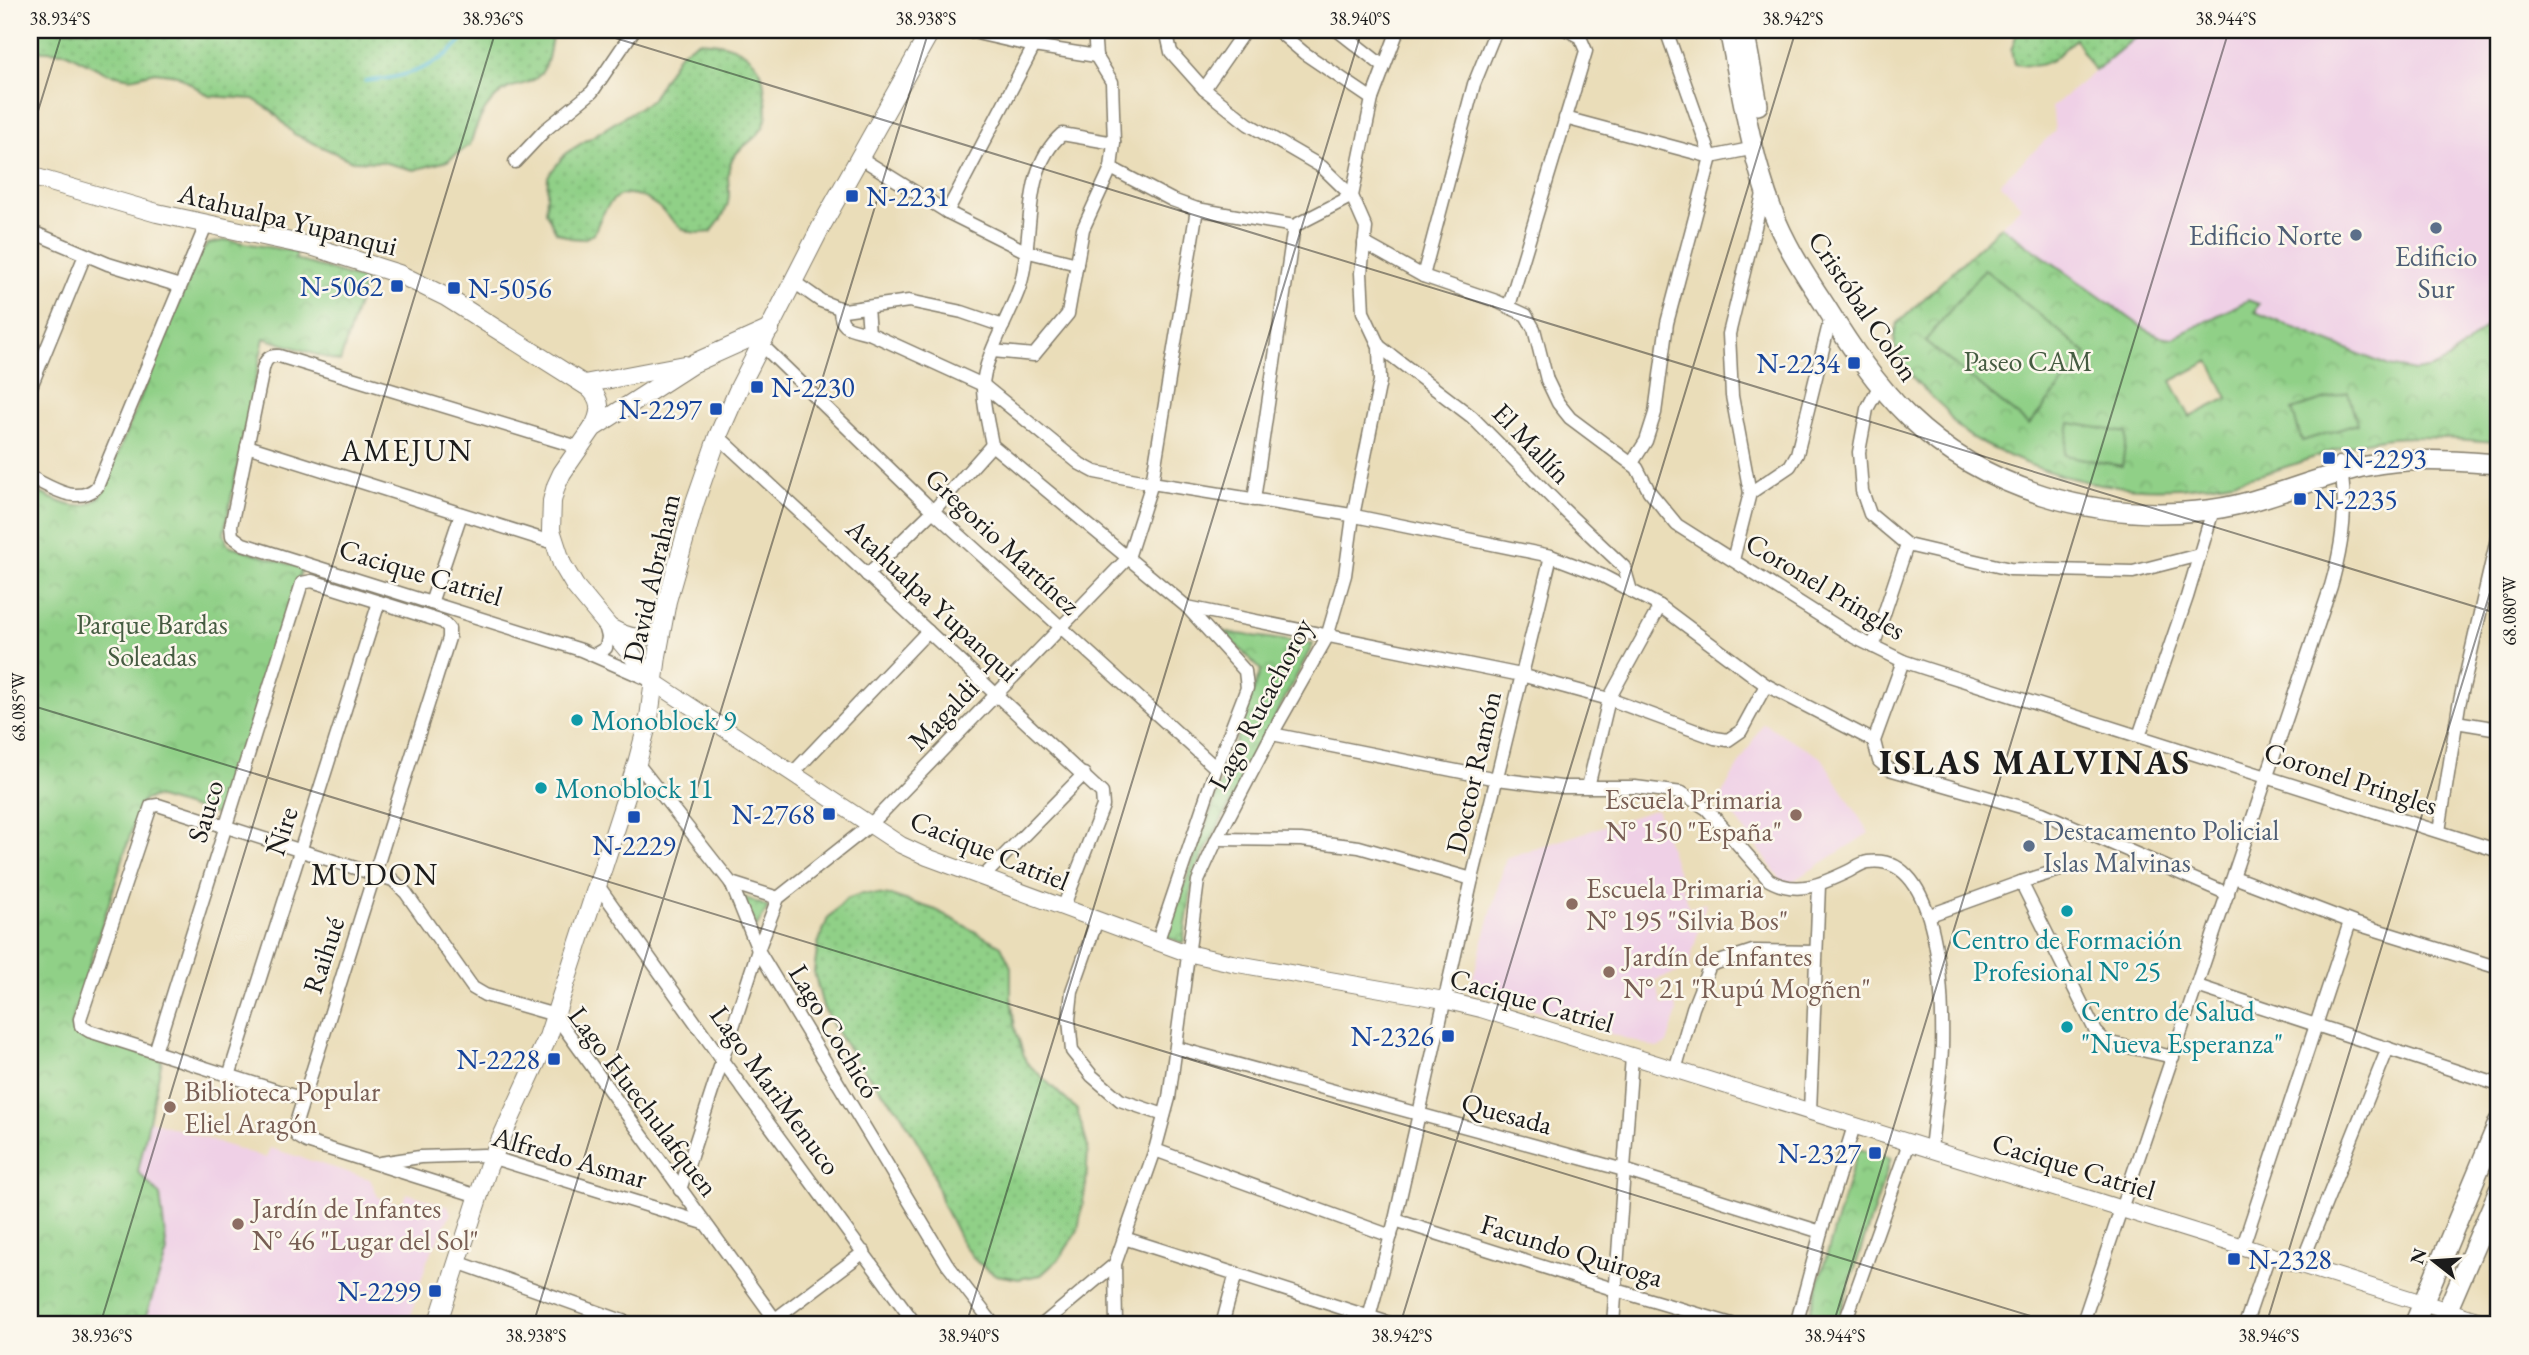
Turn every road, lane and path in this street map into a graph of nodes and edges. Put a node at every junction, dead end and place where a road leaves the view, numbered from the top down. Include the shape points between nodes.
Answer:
1 (635, 30) edge
2 (931, 30) edge
3 (963, 30) edge
4 (1094, 30) edge
5 (1166, 30) edge
6 (1245, 30) edge
7 (1277, 30) edge
8 (1337, 30) edge
9 (1398, 30) edge
10 (1496, 30) edge
11 (1567, 30) edge
12 (1666, 30) edge
13 (1729, 30) edge
14 (1744, 30) edge
15 (1034, 46) junction
16 (1096, 56) junction
17 (1384, 66) junction
18 (1204, 89) junction
19 (1371, 99) junction
20 (1565, 118) junction
21 (1114, 143) junction
22 (1755, 148) junction
23 (859, 157) junction
24 (1711, 157) junction
25 (515, 162) dead end
26 (1111, 168) junction
27 (30, 176) edge
28 (1764, 189) junction
29 (1352, 196) junction
30 (1197, 209) junction
31 (947, 212) junction
32 (206, 225) junction
33 (1294, 226) junction
34 (30, 231) edge
35 (1364, 243) junction
36 (1025, 251) junction
37 (85, 255) junction
38 (1077, 264) junction
39 (1423, 276) junction
40 (793, 282) junction
41 (180, 286) junction
42 (1509, 306) junction
43 (867, 307) junction
44 (841, 309) junction
45 (1832, 316) junction
46 (1003, 326) junction
47 (869, 333) junction
48 (765, 337) junction
49 (1379, 346) junction
50 (993, 351) junction
51 (694, 363) junction
52 (584, 384) junction
53 (983, 385) junction
54 (1880, 385) junction
55 (30, 389) edge
56 (593, 428) junction
57 (718, 436) junction
58 (992, 445) junction
59 (247, 446) junction
60 (578, 447) junction
61 (2499, 453) edge
62 (1632, 463) junction
63 (2499, 464) edge
64 (2341, 468) junction
65 (30, 477) edge
66 (1152, 483) junction
67 (1750, 493) junction
68 (1254, 500) junction
69 (2213, 510) junction
70 (933, 511) junction
71 (461, 513) junction
72 (1353, 516) junction
73 (2499, 530) edge
74 (554, 543) junction
75 (1907, 545) junction
76 (2199, 555) junction
77 (1551, 556) junction
78 (1128, 558) junction
79 (1733, 560) junction
80 (867, 575) junction
81 (2493, 585) edge
82 (1631, 591) junction
83 (379, 602) junction
84 (431, 603) junction
85 (1660, 606) junction
86 (1187, 607) junction
87 (607, 624) junction
88 (661, 629) junction
89 (1062, 629) junction
90 (928, 631) junction
91 (1327, 637) junction
92 (1873, 647) junction
93 (594, 655) junction
94 (1903, 661) junction
95 (1521, 675) junction
96 (654, 682) junction
97 (1766, 684) junction
98 (996, 694) junction
99 (1609, 699) junction
100 (2456, 722) junction
101 (2499, 729) edge
102 (1272, 734) junction
103 (2138, 736) junction
104 (1874, 741) junction
105 (636, 763) junction
106 (1216, 768) junction
107 (792, 774) junction
108 (1084, 774) junction
109 (2267, 776) junction
110 (1497, 779) junction
111 (1588, 787) junction
112 (869, 826) junction
113 (226, 827) junction
114 (2439, 831) junction
115 (1216, 839) junction
116 (300, 850) junction
117 (2499, 851) edge
118 (2066, 869) dead end
119 (374, 874) junction
120 (983, 877) junction
121 (2234, 877) junction
122 (1472, 879) junction
123 (2021, 882) junction
124 (731, 883) junction
125 (597, 884) junction
126 (1819, 885) junction
127 (2228, 894) junction
128 (778, 898) junction
129 (1063, 908) junction
130 (1930, 915) junction
131 (1097, 920) junction
132 (2350, 922) junction
133 (1157, 943) junction
134 (758, 950) junction
135 (1816, 952) junction
136 (1187, 953) junction
137 (2499, 968) edge
138 (2197, 986) junction
139 (1444, 1000) junction
140 (555, 1015) junction
141 (2314, 1024) junction
142 (1177, 1048) junction
143 (2388, 1048) junction
144 (155, 1052) junction
145 (1632, 1056) junction
146 (2173, 1057) junction
147 (722, 1060) junction
148 (1675, 1070) junction
149 (229, 1076) junction
150 (2499, 1085) edge
151 (303, 1099) junction
152 (1810, 1112) junction
153 (1419, 1114) junction
154 (1164, 1115) junction
155 (2499, 1121) edge
156 (1854, 1126) junction
157 (297, 1136) joint
158 (1909, 1143) junction
159 (1155, 1150) junction
160 (1931, 1150) junction
161 (492, 1156) junction
162 (377, 1163) junction
163 (1624, 1170) junction
164 (680, 1190) junction
165 (2499, 1190) edge
166 (478, 1196) junction
167 (2122, 1208) junction
168 (1395, 1220) junction
169 (705, 1223) junction
170 (1821, 1232) junction
171 (1391, 1236) junction
172 (1124, 1238) junction
173 (2243, 1246) junction
174 (864, 1252) junction
175 (2269, 1255) junction
176 (457, 1262) junction
177 (1115, 1264) junction
178 (2301, 1265) junction
179 (1236, 1273) junction
180 (1616, 1290) junction
181 (2424, 1303) junction
182 (2445, 1318) edge
183 (1368, 1321) edge
184 (774, 1323) edge
185 (437, 1325) edge
186 (634, 1325) edge
187 (916, 1325) edge
188 (994, 1325) edge
189 (1042, 1325) edge
190 (1116, 1325) edge
191 (1222, 1325) edge
192 (1395, 1325) edge
193 (1613, 1325) edge
194 (1735, 1325) edge
195 (1796, 1325) edge
196 (1844, 1325) edge
197 (2082, 1325) edge
198 (2245, 1325) edge
199 (2414, 1325) edge
200 (2493, 1325) edge

1 - 25 street via 592,92
2 - 23 main road, David Abraham
3 - 15 street
4 - 16 street
5 - 18 street via 1171,52
6 - 18 street
7 - 19 street
8 - 17 street
9 - 17 street
10 - 39 street via 1474,84
11 - 20 street via 1580,37 1586,51
12 - 24 street
13 - 22 main road, Cristóbal Colón
14 - 64 main road, Cristóbal Colón via 1772,169 1802,245 1887,373 1926,416 1960,443 2033,479 2084,494 2127,500 2234,495
15 - 16 street
15 - 31 street
16 - 21 street via 1112,82
17 - 19 street
18 - 29 street via 1248,124 1322,167
19 - 29 street
20 - 24 street
20 - 42 street
21 - 26 street
21 - 36 street via 1068,134 1056,139 1038,167
22 - 24 street
22 - 28 main road, Cristóbal Colón
23 - 31 street
23 - 40 main road, David Abraham
24 - 62 street via 1667,323 1655,413 1646,441
26 - 30 street
26 - 38 street via 1083,229
27 - 32 main road, Atahualpa Yupanqui
28 - 45 main road, Cristóbal Colón via 1792,254
28 - 67 street via 1729,334 1732,396
29 - 33 street
29 - 35 street, Lago Rucachoroy via 1366,228
30 - 33 street
30 - 66 street, Magaldi
31 - 36 street
32 - 41 street
32 - 52 main road, Atahualpa Yupanqui via 314,247 416,281
33 - 68 street
34 - 37 street
35 - 39 street, Coronel Pringles
35 - 49 street, Lago Rucachoroy via 1363,312
36 - 38 street
36 - 46 street via 1020,285
37 - 41 street
37 - 55 street
38 - 50 street via 1068,314 1034,355
39 - 42 street, Coronel Pringles
40 - 44 street via 821,302
40 - 48 main road, David Abraham
41 - 65 street via 101,480 92,492 66,494
42 - 62 street, Coronel Pringles via 1525,315 1534,329 1558,403 1570,418
43 - 44 street
43 - 46 street via 909,301
43 - 47 street
44 - 47 street via 845,326
45 - 54 main road, Cristóbal Colón
45 - 67 street via 1797,454 1790,466
46 - 50 street
47 - 53 street
48 - 51 main road
48 - 57 main road, David Abraham
48 - 70 street, Gregorio Martínez
49 - 72 street, Lago Rucachoroy via 1380,382
49 - 82 street, El Mallín via 1472,417 1624,567
50 - 53 street
51 - 52 main road
51 - 56 main road
52 - 56 main road via 599,402
53 - 58 street
53 - 66 street via 1080,464 1096,472
54 - 69 main road, Cristóbal Colón via 1909,417 1953,452 2031,490 2112,511
54 - 75 street via 1867,409 1859,452 1862,491 1870,514
56 - 60 main road
57 - 80 street, Atahualpa Yupanqui
57 - 88 main road, David Abraham via 683,541
58 - 70 street
58 - 78 street
59 - 60 street via 263,369 268,358 279,356
59 - 71 street
59 - 84 street, Cacique Catriel via 231,526 234,539
60 - 74 main road via 562,472 552,501
61 - 64 main road, Cristóbal Colón via 2399,451 2364,456
62 - 79 street, Coronel Pringles via 1677,525
63 - 64 main road, Cristóbal Colón via 2400,462
64 - 69 main road, Cristóbal Colón via 2258,501
64 - 109 street via 2342,532 2337,566
66 - 68 street
66 - 78 street, Magaldi
67 - 79 street
68 - 72 street
69 - 76 street
70 - 80 street
70 - 89 street, Gregorio Martínez
71 - 74 street
71 - 84 street
72 - 77 street
72 - 91 street, Lago Rucachoroy via 1345,575
73 - 81 street
74 - 87 main road via 568,575
75 - 76 street via 2010,569 2133,572
75 - 92 street
76 - 103 street
77 - 82 street
77 - 95 street, Doctor Ramón
78 - 86 street
78 - 89 street, Magaldi
79 - 92 street, Coronel Pringles
80 - 90 street, Atahualpa Yupanqui
81 - 100 street
82 - 85 street
83 - 113 street, Sauco via 312,581 301,585
83 - 116 street, Ñire
83 - 119 street, Raihué via 440,621 449,628 449,638
84 - 93 street, Cacique Catriel
85 - 97 street
85 - 99 street
86 - 91 street
86 - 106 street via 1245,671 1247,688
87 - 88 main road via 626,636 640,638
87 - 93 street via 606,648
87 - 96 main road
88 - 96 main road, David Abraham
89 - 98 street, Magaldi
89 - 106 street, Gregorio Martínez
90 - 98 street, Atahualpa Yupanqui
90 - 107 street
91 - 95 street
91 - 102 street, Lago Rucachoroy
92 - 94 street, Coronel Pringles
93 - 96 street, Cacique Catriel
94 - 103 street, Coronel Pringles
94 - 104 street
95 - 99 street
95 - 110 street, Doctor Ramón
96 - 105 main road, David Abraham
96 - 107 street, Cacique Catriel
97 - 99 street via 1741,732 1728,740
97 - 104 street
98 - 108 street, Atahualpa Yupanqui
98 - 112 street, Magaldi
99 - 111 street
100 - 101 street
100 - 114 street
102 - 110 street
102 - 115 street, Lago Rucachoroy
103 - 109 street, Coronel Pringles
104 - 127 street via 1879,761 1889,769 2042,813
105 - 124 street, Lago Cochicó
105 - 125 main road, David Abraham
106 - 133 street
107 - 112 street, Cacique Catriel
108 - 120 street
108 - 129 street, Atahualpa Yupanqui via 1102,793 1103,806
109 - 114 street, Coronel Pringles
109 - 121 street
110 - 111 street
110 - 122 street, Doctor Ramón
111 - 126 street via 1682,793 1707,809 1769,880 1795,889
112 - 120 street, Cacique Catriel via 914,851
112 - 128 street, Magaldi
113 - 116 street, Lago Huechulafquen
113 - 144 street, Sauco
113 - 144 street, Lago Huechulafquen via 151,806 80,1019 81,1027 89,1031
114 - 117 street, Coronel Pringles
115 - 122 street via 1359,847
115 - 136 street, Lago Rucachoroy via 1198,881
116 - 119 street, Lago Huechulafquen
116 - 149 street, Ñire
118 - 123 street
119 - 140 street, Lago Huechulafquen via 393,880 406,892 473,988
119 - 151 street, Raihué
120 - 129 street, Cacique Catriel
121 - 127 street
121 - 132 street
122 - 139 street, Doctor Ramón
123 - 130 street
123 - 146 street via 2096,1032 2106,1042
124 - 128 street
124 - 134 street, Lago Cochicó
125 - 140 main road, David Abraham
125 - 147 street, Lago MariMenuco
126 - 130 street via 1866,862 1883,862 1898,867 1917,887
126 - 135 street
127 - 138 street
128 - 134 street
129 - 131 street, Cacique Catriel
130 - 160 street via 1942,1049
131 - 133 street, Cacique Catriel
131 - 154 street via 1072,991 1072,1051 1120,1100
132 - 137 street
132 - 141 street
133 - 136 street, Cacique Catriel
134 - 147 street
134 - 188 street, Lago Cochicó via 947,1264
135 - 148 street via 1753,951 1710,965
135 - 152 street
136 - 139 street, Cacique Catriel
136 - 142 street, Lago Rucachoroy
138 - 141 street
138 - 146 street
139 - 145 street, Cacique Catriel
139 - 153 street, Doctor Ramón
140 - 161 main road, David Abraham via 536,1068
140 - 164 street, Lago Huechulafquen
141 - 143 street
141 - 173 street
142 - 153 street, Quesada
142 - 154 street, Lago Rucachoroy
143 - 150 street
143 - 178 street
144 - 149 street
145 - 148 street, Cacique Catriel
145 - 163 street
146 - 167 street
147 - 164 street
147 - 174 street, Lago MariMenuco
148 - 152 street, Cacique Catriel
149 - 151 street
151 - 157 street, Raihué via 295,1126
152 - 156 street, Cacique Catriel
153 - 163 street, Quesada
153 - 168 street, Doctor Ramón
154 - 159 street, Lago Rucachoroy
155 - 181 main road
156 - 158 street, Cacique Catriel
156 - 170 street
157 - 162 street, Alfredo Asmar
158 - 160 street, Cacique Catriel
158 - 196 street
159 - 171 street
159 - 172 street, Lago Rucachoroy
160 - 167 street, Cacique Catriel
161 - 162 street, Alfredo Asmar
161 - 166 main road, David Abraham
161 - 169 street, Alfredo Asmar
162 - 166 street, Alfredo Asmar
163 - 170 street, Quesada
163 - 180 street
164 - 169 street, Lago Huechulafquen
165 - 182 main road
166 - 176 main road, David Abraham
167 - 173 street, Cacique Catriel
167 - 197 street
168 - 171 street, Doctor Ramón
168 - 180 street, Facundo Quiroga
169 - 184 street, Lago Huechulafquen
170 - 195 street
171 - 183 street, Doctor Ramón
172 - 177 street, Lago Rucachoroy
172 - 179 street
173 - 175 street, Cacique Catriel
174 - 184 street
174 - 187 street, Lago MariMenuco
175 - 178 street, Cacique Catriel
175 - 198 street
176 - 185 main road, David Abraham
176 - 186 street
177 - 189 street
177 - 190 street
178 - 181 street, Cacique Catriel
179 - 183 street
179 - 191 street
180 - 193 street
180 - 194 street, Facundo Quiroga
181 - 182 street, Cacique Catriel
181 - 199 main road
182 - 200 street, Cacique Catriel
183 - 192 street

